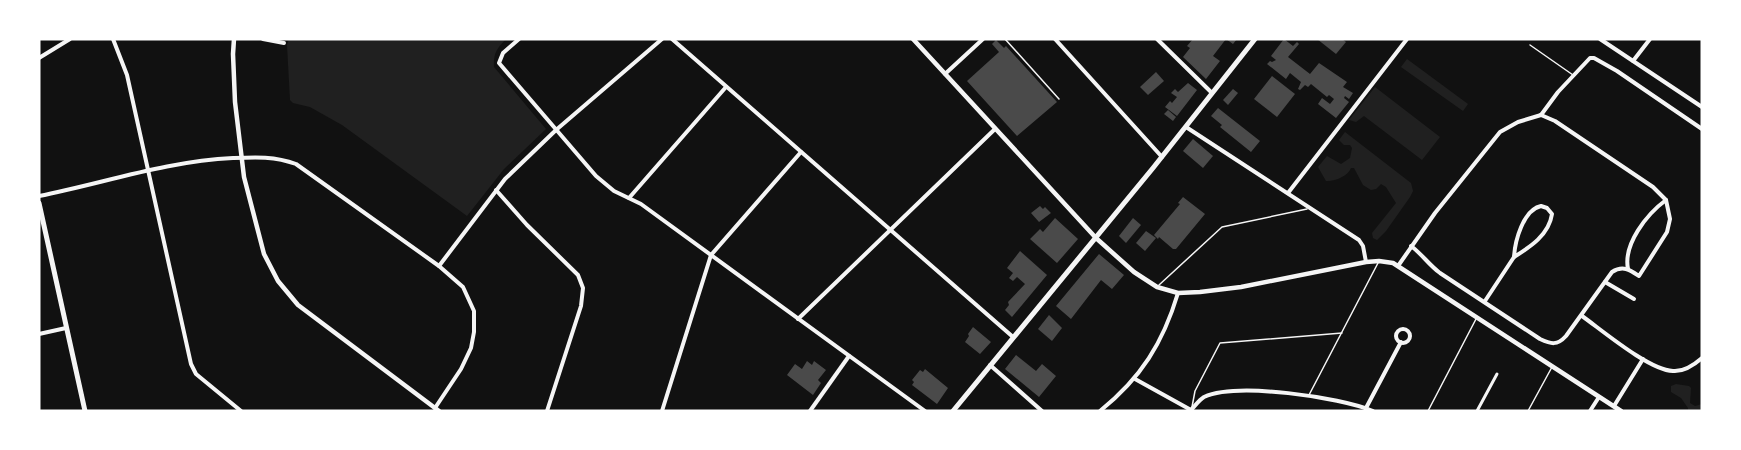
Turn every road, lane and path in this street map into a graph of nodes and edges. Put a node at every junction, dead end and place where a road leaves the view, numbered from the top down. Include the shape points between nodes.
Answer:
1 (70, 39) edge
2 (113, 39) edge
3 (234, 39) edge
4 (263, 39) edge
5 (519, 39) edge
6 (662, 39) edge
7 (672, 39) edge
8 (913, 39) edge
9 (983, 39) edge
10 (1005, 39) edge
11 (1055, 39) edge
12 (1157, 39) edge
13 (1255, 39) edge
14 (1407, 39) edge
15 (1600, 39) edge
16 (1650, 39) edge
17 (284, 43) dead end
18 (1530, 45) dead end
19 (39, 58) edge
20 (1634, 61) junction
21 (945, 74) junction
22 (1573, 75) junction
23 (726, 87) junction
24 (1212, 93) junction
25 (1059, 99) dead end
26 (1702, 107) edge
27 (1541, 115) junction
28 (1186, 127) junction
29 (995, 129) junction
30 (1702, 129) edge
31 (556, 130) junction
32 (801, 152) junction
33 (1162, 157) junction
34 (241, 158) junction
35 (149, 170) junction
36 (496, 190) junction
37 (1288, 193) junction
38 (39, 196) edge
39 (629, 198) junction
40 (1666, 200) junction
41 (39, 202) edge
42 (1310, 208) junction
43 (891, 230) junction
44 (1096, 238) junction
45 (1411, 246) junction
46 (711, 255) junction
47 (1514, 257) junction
48 (1379, 261) junction
49 (1366, 262) junction
50 (439, 266) junction
51 (1398, 266) junction
52 (1628, 269) junction
53 (1605, 282) junction
54 (1156, 287) junction
55 (1178, 293) junction
56 (1634, 299) dead end
57 (1485, 301) junction
58 (1582, 316) junction
59 (1478, 317) junction
60 (798, 319) junction
61 (66, 328) junction
62 (1342, 333) junction
63 (39, 334) edge
64 (1013, 337) junction
65 (1401, 342) dead end
66 (849, 356) junction
67 (1702, 358) edge
68 (1643, 359) junction
69 (990, 366) junction
70 (1552, 366) junction
71 (1497, 374) dead end
72 (1135, 379) junction
73 (1309, 396) junction
74 (1599, 396) junction
75 (1614, 406) junction
76 (1366, 408) junction
77 (437, 409) edge
78 (86, 411) edge
79 (241, 411) edge
80 (547, 411) edge
81 (662, 411) edge
82 (810, 411) edge
83 (925, 411) edge
84 (953, 411) edge
85 (1042, 411) edge
86 (1100, 411) edge
87 (1191, 411) edge
88 (1373, 411) edge
89 (1428, 411) edge
90 (1477, 411) edge
91 (1528, 411) edge
92 (1590, 411) edge
93 (1622, 411) edge

1 - 19 street
2 - 35 street via 127,75
3 - 34 street
4 - 17 street
5 - 31 street via 503,53 499,63
6 - 31 street
7 - 23 street
8 - 21 street
9 - 21 street
10 - 25 lane
11 - 33 street
12 - 24 street
13 - 24 main road
14 - 37 street
15 - 20 street
16 - 20 street
18 - 22 lane
20 - 26 street
21 - 29 street
22 - 27 street
22 - 30 street via 1590,58 1597,58
23 - 32 street
23 - 39 street
24 - 28 main road
27 - 40 street via 1643,180
27 - 45 street via 1500,132
28 - 33 main road
28 - 37 street
29 - 43 street
29 - 44 street
31 - 36 street
31 - 39 street via 603,183
32 - 43 street
32 - 46 street
33 - 44 main road
34 - 35 street via 196,160
34 - 50 street via 262,156 296,164
34 - 77 street via 264,254 285,292
35 - 38 street
35 - 79 street via 191,364 196,374
36 - 50 street
36 - 80 street via 568,263 583,288 581,306
37 - 42 street
39 - 46 street
40 - 52 street via 1631,243 1626,258
40 - 52 street via 1670,219 1661,244 1639,276
41 - 61 main road
42 - 49 street via 1359,240
42 - 54 lane via 1222,227
43 - 60 street
43 - 64 street
44 - 54 street
44 - 64 main road
45 - 51 street
45 - 57 street via 1432,267
46 - 60 street
46 - 81 street
47 - 47 street via 1545,231 1552,214 1547,208 1532,210 1522,227
47 - 57 street
48 - 49 street
48 - 51 street
48 - 62 lane
49 - 55 street via 1241,287
50 - 77 street via 463,287 474,311 474,324 468,358
51 - 59 street
52 - 53 street via 1615,270
53 - 56 street
53 - 58 street
54 - 55 street
55 - 72 street via 1161,339
57 - 58 street via 1553,344 1564,339
58 - 68 street
59 - 70 street
59 - 89 lane
60 - 66 street
61 - 63 street
61 - 78 main road
62 - 73 lane
62 - 87 lane via 1220,343 1195,391
64 - 69 main road
65 - 76 street
66 - 82 street
66 - 83 street
67 - 68 street via 1687,368 1672,371
68 - 75 street
69 - 84 main road
69 - 85 street
70 - 74 street
70 - 91 lane
71 - 90 street
72 - 86 street
72 - 87 street
73 - 76 street
73 - 87 street via 1224,393 1205,397
74 - 75 street
74 - 92 street
75 - 93 street
76 - 88 street

